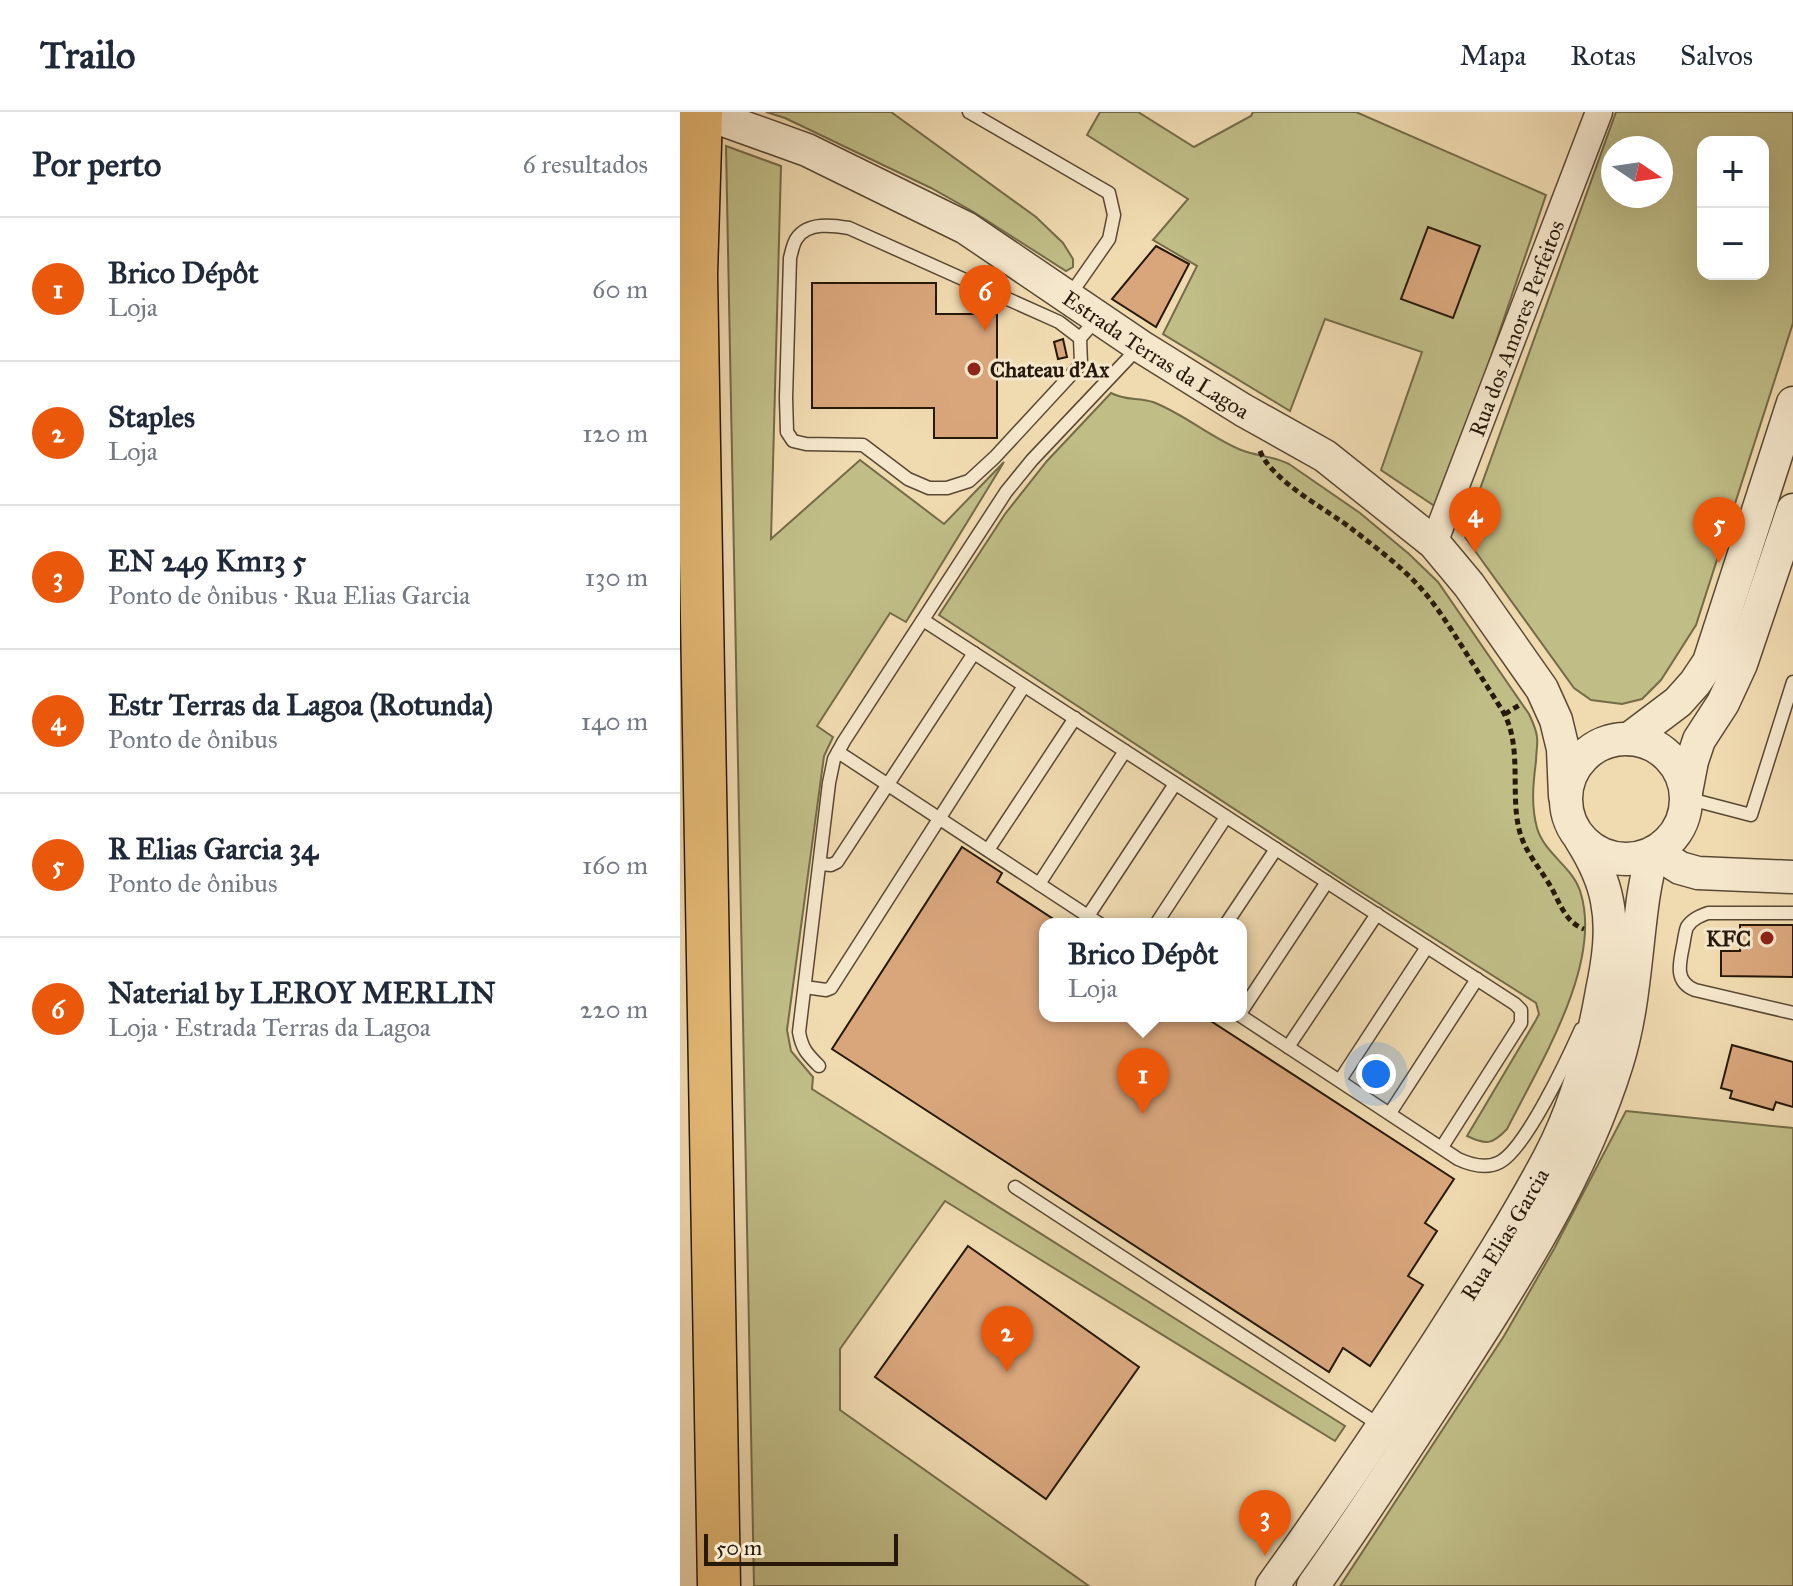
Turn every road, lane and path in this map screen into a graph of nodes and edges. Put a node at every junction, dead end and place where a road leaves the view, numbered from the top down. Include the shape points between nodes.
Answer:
1 (701, 112) edge
2 (969, 112) edge
3 (1599, 112) edge
4 (1068, 297) junction
5 (1089, 328) junction
6 (1140, 346) junction
7 (1793, 403) edge
8 (1243, 410) junction
9 (1793, 510) edge
10 (1434, 543) junction
11 (923, 620) junction
12 (974, 653) junction
13 (1793, 682) edge
14 (1024, 686) junction
15 (1542, 689) junction
16 (1075, 718) junction
17 (1626, 739) junction
18 (1125, 751) junction
19 (838, 752) junction
20 (1175, 784) junction
21 (888, 785) junction
22 (1565, 796) junction
23 (1684, 805) junction
24 (1226, 817) junction
25 (939, 818) junction
26 (1581, 840) junction
27 (1276, 849) junction
28 (988, 850) junction
29 (1653, 853) junction
30 (820, 864) junction
31 (1707, 874) junction
32 (1793, 877) edge
33 (1327, 882) junction
34 (1039, 884) junction
35 (1793, 913) edge
36 (1377, 914) junction
37 (1088, 916) junction
38 (1091, 918) edge
39 (1160, 918) edge
40 (1230, 918) edge
41 (1624, 932) junction
42 (1427, 947) junction
43 (1605, 975) junction
44 (1477, 979) junction
45 (805, 987) junction
46 (1247, 1005) edge
47 (1793, 1013) edge
48 (1247, 1018) edge
49 (1288, 1047) junction
50 (819, 1066) dead end
51 (1340, 1080) junction
52 (1390, 1113) junction
53 (1442, 1147) junction
54 (1015, 1187) dead end
55 (1383, 1428) junction
56 (719, 1586) edge
57 (1272, 1586) edge
58 (1313, 1586) edge

1 - 4 street, Estrada Terras da Lagoa via 807,150 966,228
1 - 56 highway via 696,274
2 - 4 lane via 1109,193 1114,215 1109,239
3 - 10 street, Rua dos Amores Perfeitos
4 - 5 street, Estrada Terras da Lagoa
5 - 5 lane via 1081,364 969,481 929,488 863,445 806,444 793,441 787,432 790,258 795,240 817,226 849,228 1059,322
5 - 6 street, Estrada Terras da Lagoa
6 - 8 street, Estrada Terras da Lagoa
6 - 11 lane via 1006,492
7 - 17 street via 1709,662 1678,702
8 - 10 street, Estrada Terras da Lagoa via 1325,456
8 - 41 path via 1263,458 1281,478 1390,560 1441,613 1505,714 1523,842 1574,925
9 - 23 street via 1741,664 1699,740
10 - 15 street, Estrada Terras da Lagoa
11 - 12 lane
11 - 19 lane
12 - 14 lane
12 - 21 lane
13 - 23 lane via 1751,815
14 - 16 lane
14 - 25 lane
15 - 17 street, Estrada Terras da Lagoa via 1581,725
15 - 22 street, Estrada Terras da Lagoa via 1563,749
16 - 18 lane
16 - 28 lane
17 - 22 street via 1586,753 1568,780
17 - 23 street via 1648,743 1674,762 1682,777
18 - 20 lane
18 - 34 lane
19 - 21 lane
19 - 30 lane
20 - 24 lane
20 - 37 lane
21 - 25 lane
21 - 30 lane via 837,862
22 - 26 street
23 - 29 street via 1672,838
23 - 31 street via 1690,852
24 - 27 lane
24 - 39 lane
25 - 28 lane
25 - 45 lane via 831,988
26 - 29 street via 1620,860
26 - 41 street, Rua Elias Garcia
27 - 33 lane
27 - 40 lane
28 - 34 lane
29 - 31 street via 1680,868
29 - 41 street, Rua Elias Garcia via 1642,905
30 - 45 lane
31 - 32 street
31 - 41 street via 1675,883
33 - 36 lane
33 - 46 lane
34 - 37 lane
35 - 47 lane via 1708,913 1696,918 1687,928 1678,969 1686,987
36 - 42 lane
36 - 49 lane
37 - 38 lane
41 - 43 street, Rua Elias Garcia
41 - 58 street, Rua Elias Garcia via 1631,1007 1618,1061 1577,1164 1480,1333
42 - 44 lane
42 - 51 lane
43 - 53 lane via 1564,1066 1510,1155 1485,1166 1469,1164
43 - 55 street, Rua Elias Garcia via 1595,1034 1550,1157
44 - 52 lane
44 - 53 lane via 1515,1004 1521,1023
45 - 50 lane via 801,1044
48 - 49 lane
49 - 51 lane
51 - 52 lane
52 - 53 lane
54 - 55 lane
55 - 57 street, Rua Elias Garcia

